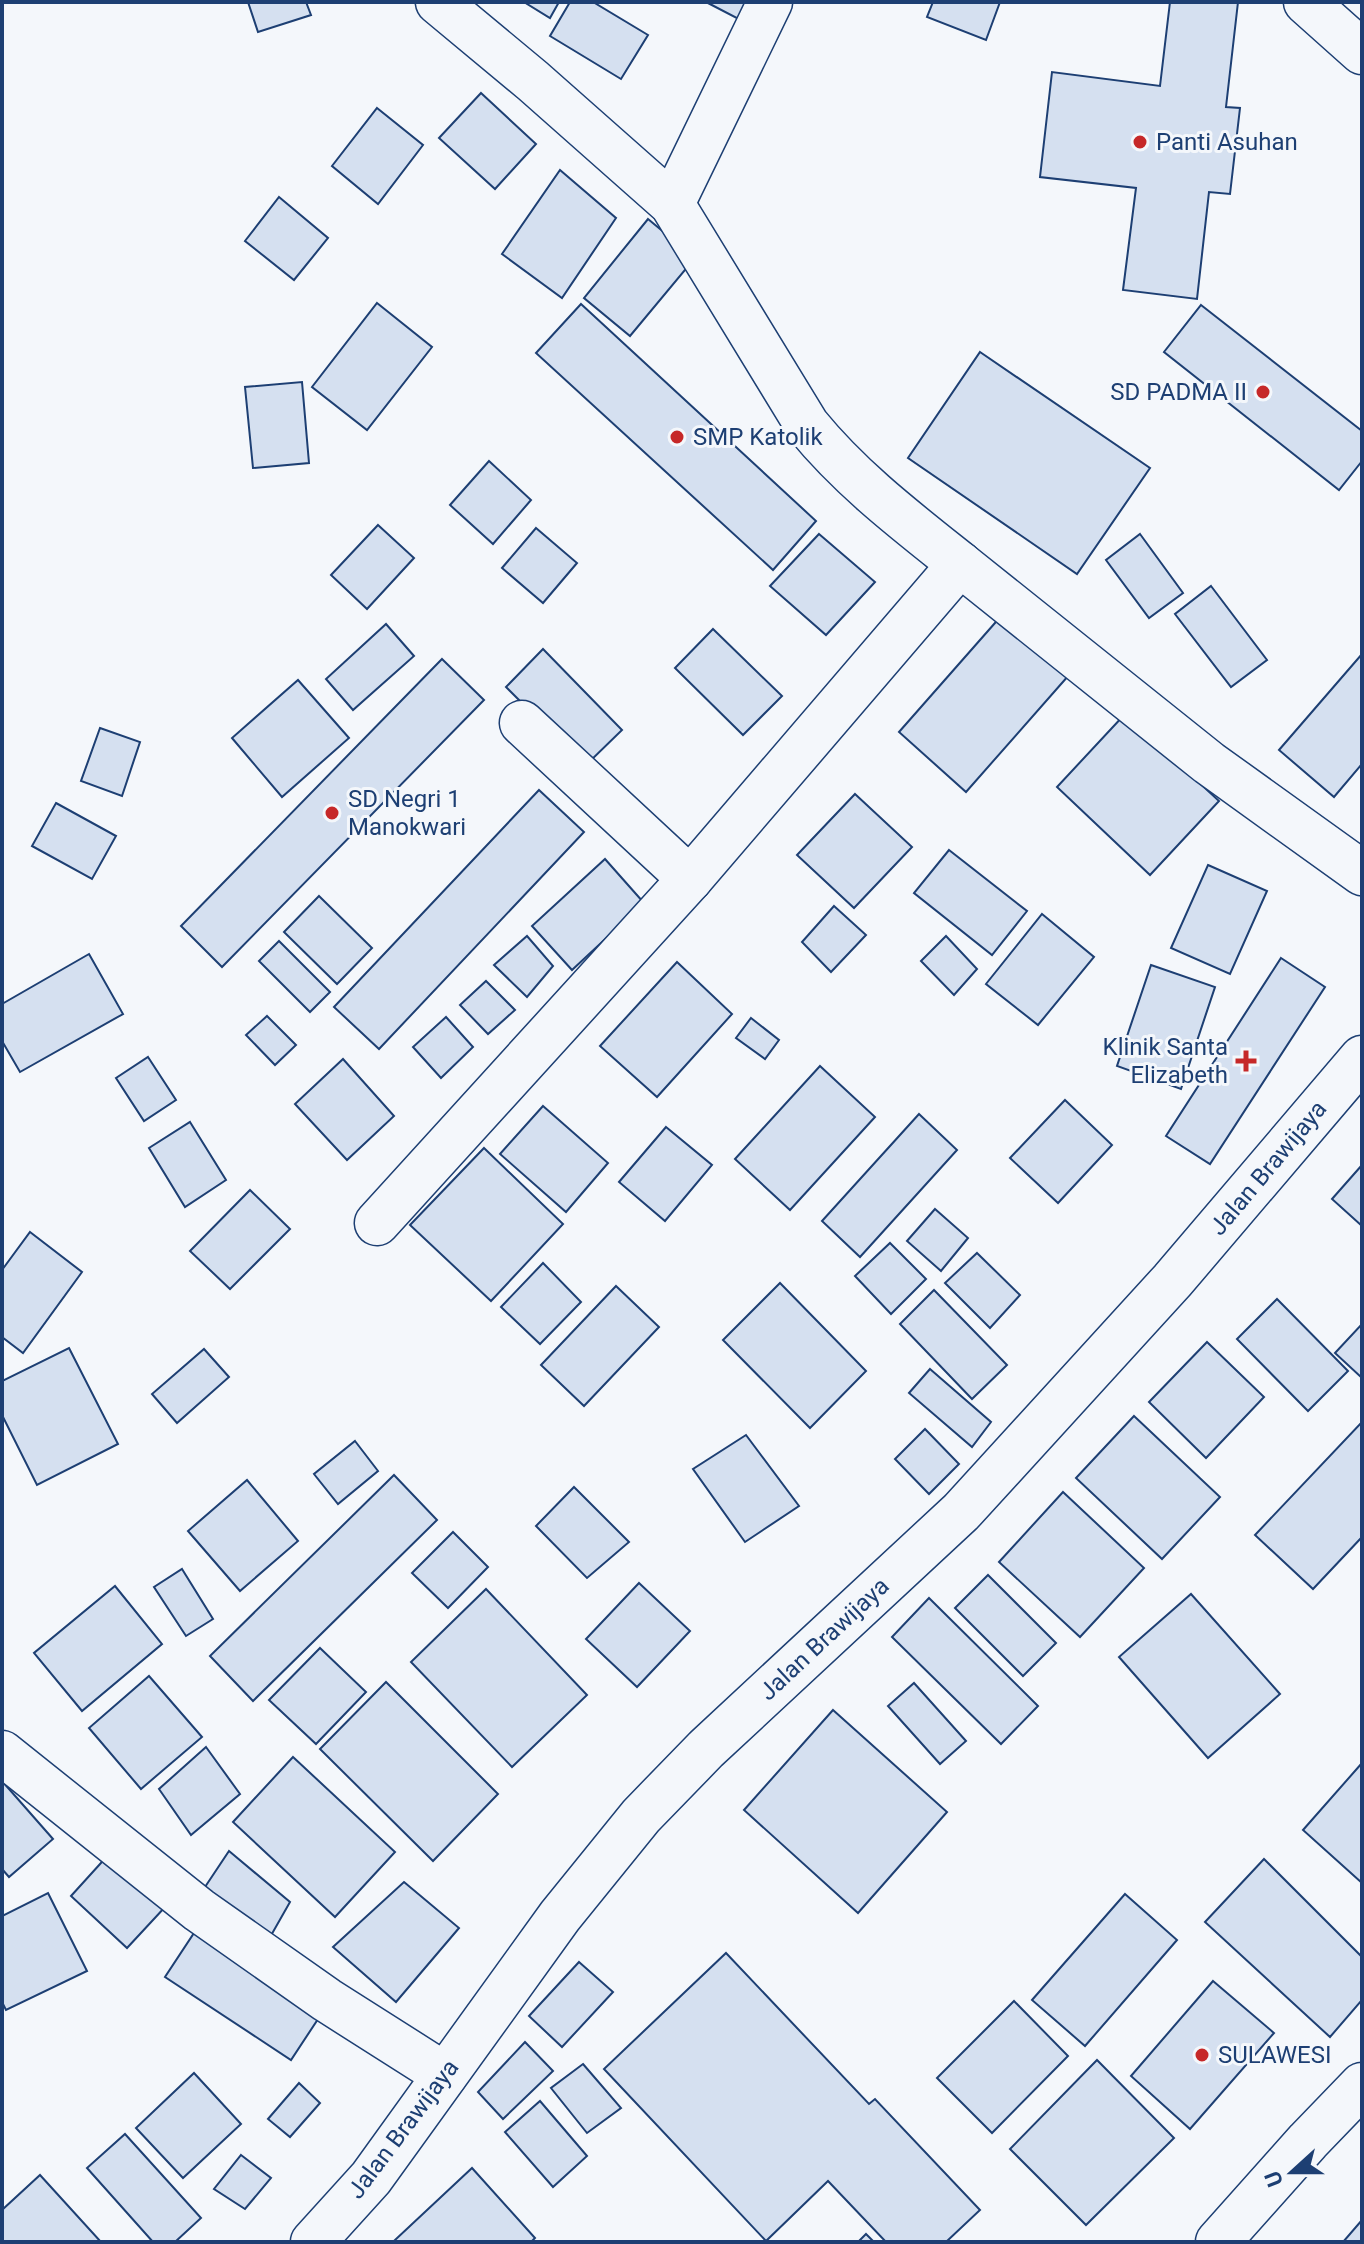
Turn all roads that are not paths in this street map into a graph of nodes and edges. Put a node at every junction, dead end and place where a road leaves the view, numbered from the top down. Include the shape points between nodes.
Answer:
1 (438, 2) edge
2 (770, 2) edge
3 (1306, 2) edge
4 (1362, 52) edge
5 (672, 204) junction
6 (960, 564) junction
7 (522, 723) dead end
8 (1362, 873) edge
9 (690, 879) junction
10 (1362, 1058) edge
11 (377, 1223) dead end
12 (2, 1753) edge
13 (445, 2075) junction
14 (1362, 2085) edge
15 (313, 2242) edge
16 (1218, 2242) edge

1 - 5 main road
2 - 5 main road
3 - 4 main road
5 - 6 main road via 807,425 879,499
6 - 8 main road via 1209,763
6 - 9 main road
7 - 9 main road
9 - 11 main road
10 - 13 main road, Jalan Brawijaya via 1172,1281 961,1512 641,1816 560,1916
12 - 13 main road via 199,1910
13 - 15 main road, Jalan Brawijaya via 371,2178
14 - 16 main road

